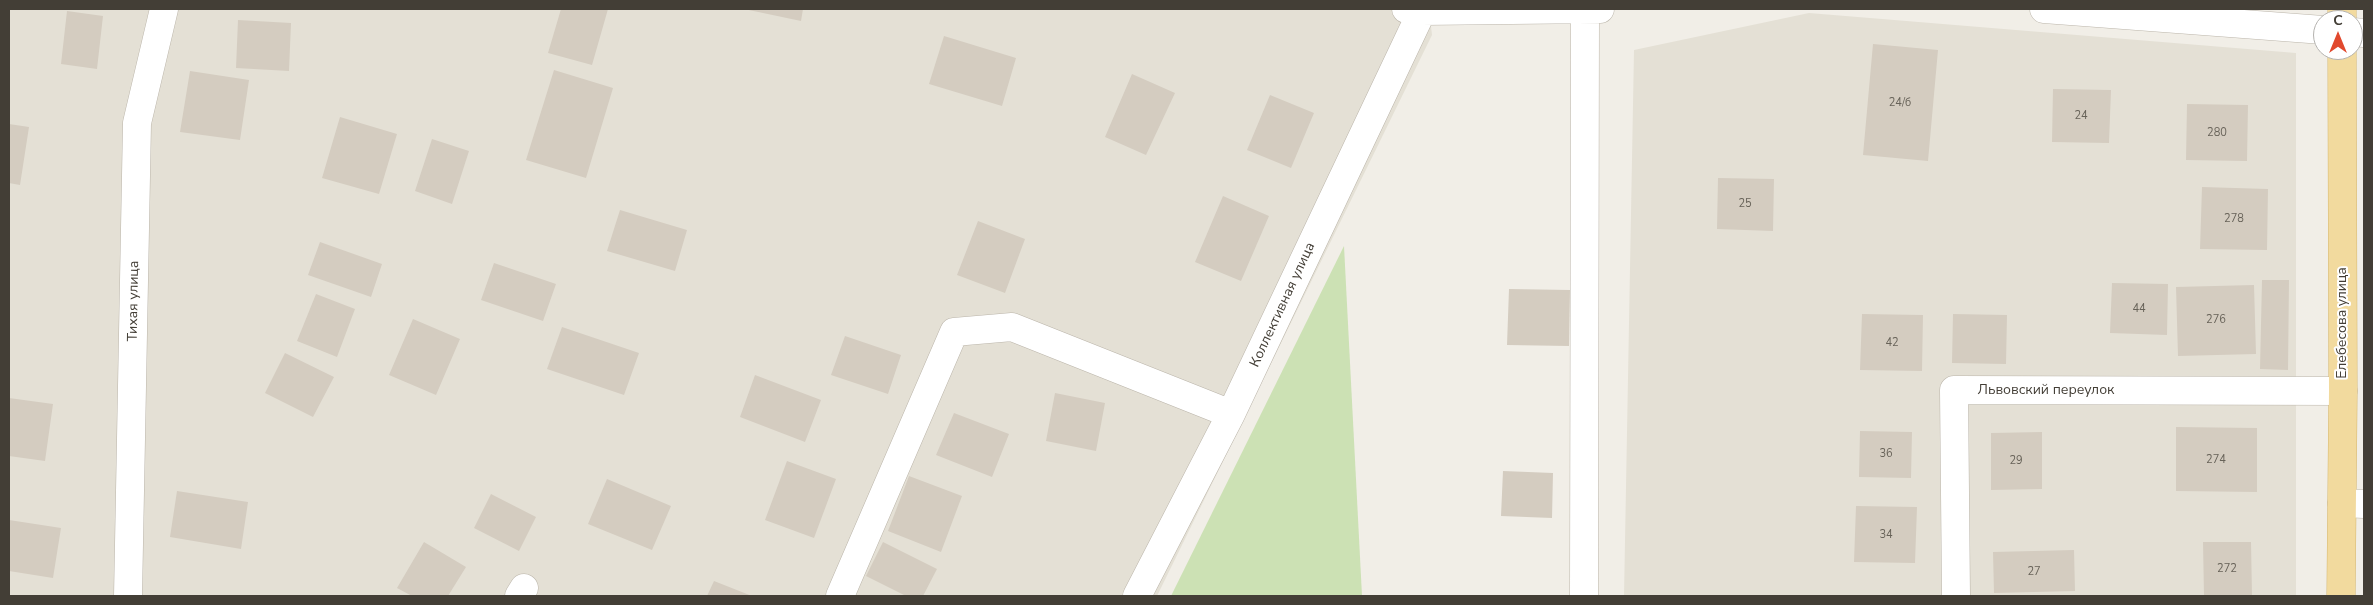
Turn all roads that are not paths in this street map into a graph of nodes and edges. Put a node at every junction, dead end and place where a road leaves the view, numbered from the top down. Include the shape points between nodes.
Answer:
1 (164, 9) edge
2 (2044, 9) edge
3 (1414, 10) edge
4 (1592, 10) edge
5 (2313, 29) edge
6 (2342, 60) edge
7 (2343, 392) junction
8 (1231, 414) junction
9 (2353, 504) edge
10 (128, 596) edge
11 (840, 596) edge
12 (1137, 596) edge
13 (1584, 596) edge
14 (1956, 596) edge
15 (2341, 596) edge

1 - 10 street, Тихая улица via 137,123
2 - 5 street
3 - 4 street
3 - 8 street, Коллективная улица
4 - 13 street
6 - 7 main road, Елебесова улица
7 - 9 main road, Елебесова улица
7 - 14 street, Львовский переулок via 1954,390
8 - 11 street via 1012,327 954,332
8 - 12 street, Коллективная улица
9 - 15 main road, Елебесова улица

